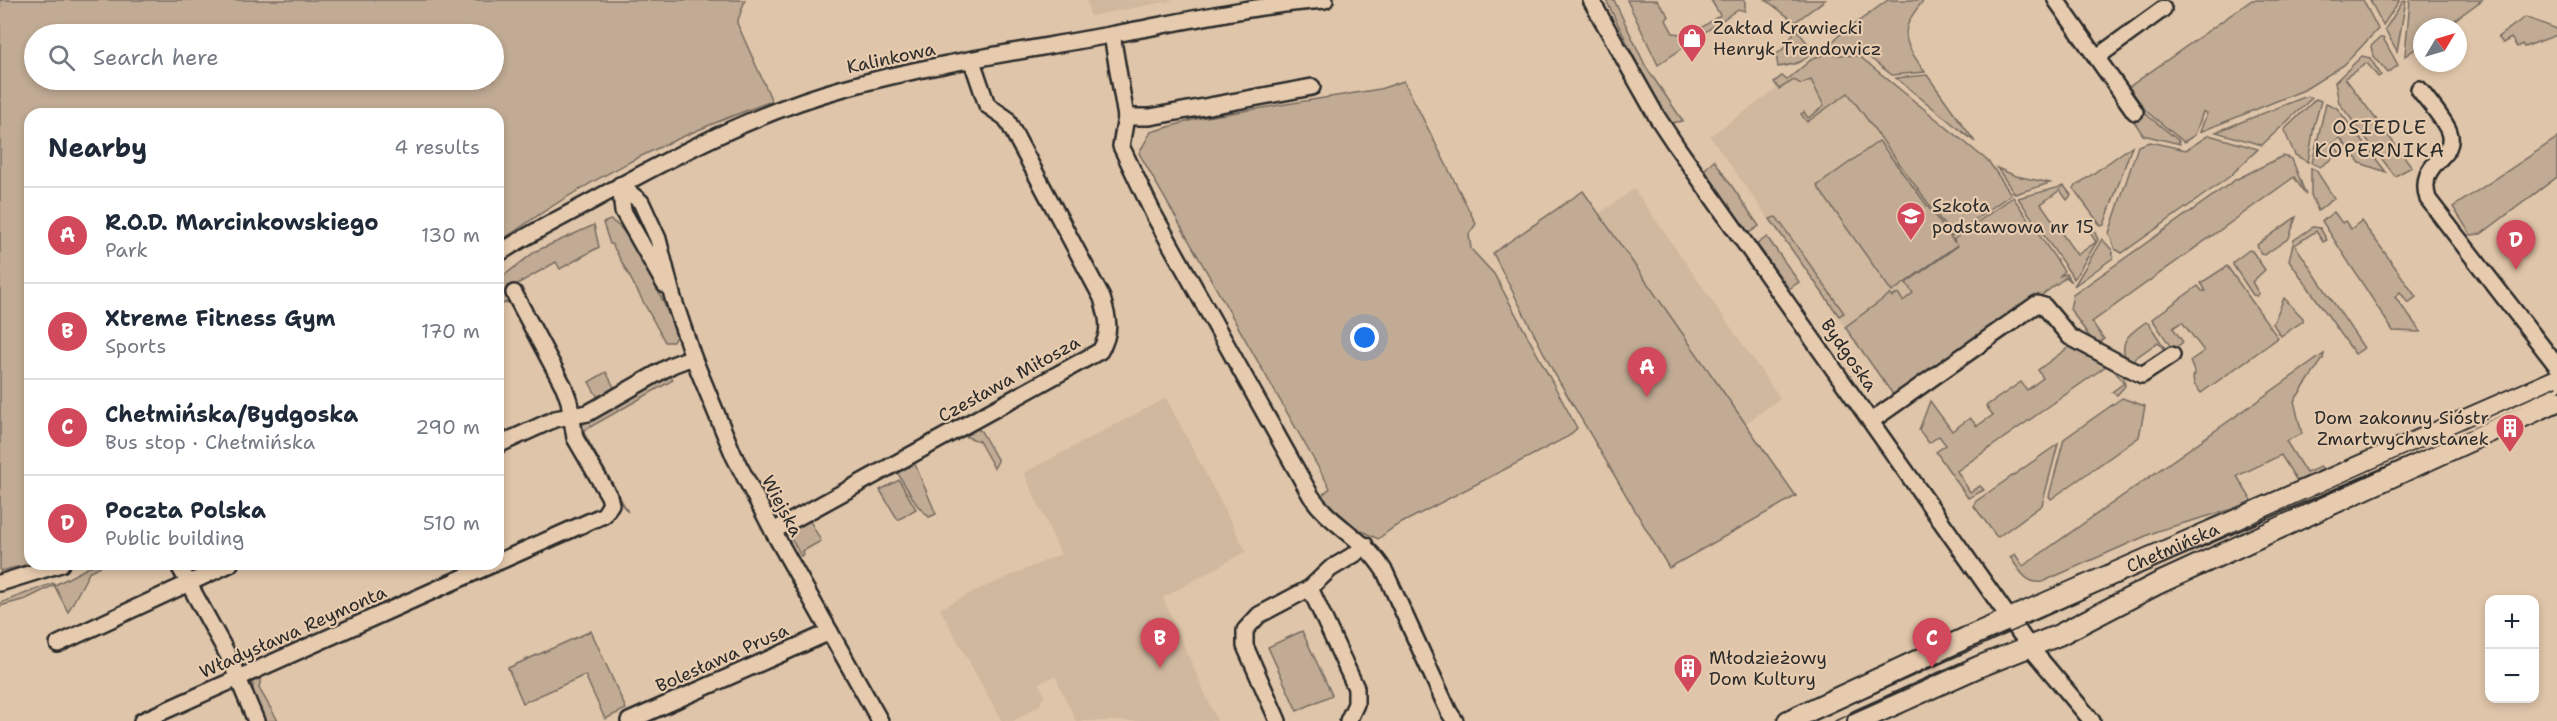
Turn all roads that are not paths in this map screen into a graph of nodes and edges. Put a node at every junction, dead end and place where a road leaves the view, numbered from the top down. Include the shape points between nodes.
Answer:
1 (1325, 0) edge
2 (1591, 0) edge
3 (2056, 0) edge
4 (2163, 9) dead end
5 (1112, 35) junction
6 (2097, 57) junction
7 (972, 61) junction
8 (1312, 87) dead end
9 (2418, 89) dead end
10 (2135, 112) dead end
11 (1126, 117) junction
12 (620, 185) junction
13 (504, 251) edge
14 (514, 293) dead end
15 (2172, 355) dead end
16 (693, 357) junction
17 (2557, 366) edge
18 (2557, 380) edge
19 (2557, 401) edge
20 (571, 417) junction
21 (1871, 421) junction
22 (504, 442) edge
23 (773, 531) junction
24 (1365, 545) junction
25 (504, 559) edge
26 (42, 570) edge
27 (181, 570) edge
28 (217, 570) edge
29 (480, 570) edge
30 (0, 583) edge
31 (188, 583) junction
32 (1310, 588) junction
33 (2011, 620) junction
34 (830, 632) junction
35 (58, 644) dead end
36 (2029, 646) junction
37 (239, 678) junction
38 (142, 721) edge
39 (256, 721) edge
40 (629, 721) edge
41 (880, 721) edge
42 (1278, 721) edge
43 (1348, 721) edge
44 (1455, 721) edge
45 (1788, 721) edge
46 (1858, 721) edge
47 (2092, 721) edge

1 - 5 street, Kalinkowa
2 - 21 street, Bydgoska via 1657,117
3 - 6 street
4 - 6 street
5 - 7 street, Kalinkowa
5 - 11 street
6 - 10 street
7 - 12 street, Kalinkowa via 893,75 801,101
7 - 23 street, Czesława Miłosza via 987,105 1006,118 1102,298 1109,323 1107,340 1100,351
8 - 11 street via 1150,117
9 - 17 street via 2449,131 2450,142 2444,157 2425,178 2428,199
11 - 24 street via 1121,146 1154,216 1311,496
12 - 13 street, Kalinkowa
12 - 16 street, Wiejska via 623,211 673,298
14 - 20 street via 564,387
15 - 21 street via 2142,375 2070,337 2044,306 2037,304
16 - 20 street via 588,413
16 - 23 street, Wiejska via 734,456
18 - 33 main road, Chełmińska
19 - 36 main road, Chełmińska
20 - 22 street via 555,419
20 - 25 street via 575,438 609,496 609,511
21 - 33 street, Bydgoska
23 - 34 street, Wiejska
24 - 32 street
24 - 44 street via 1385,572
26 - 30 street
27 - 31 street
28 - 31 street
29 - 37 street, Władysława Reymonta
31 - 35 street
31 - 37 street
32 - 42 street via 1259,615 1245,630 1245,646
32 - 43 street via 1356,688 1356,704
33 - 36 street, Bydgoska
33 - 45 main road, Chełmińska
34 - 40 street, Bolesława Prusa
34 - 41 street, Wiejska
36 - 46 main road, Chełmińska
36 - 47 street, Bydgoska
37 - 38 street, Władysława Reymonta
37 - 39 street

